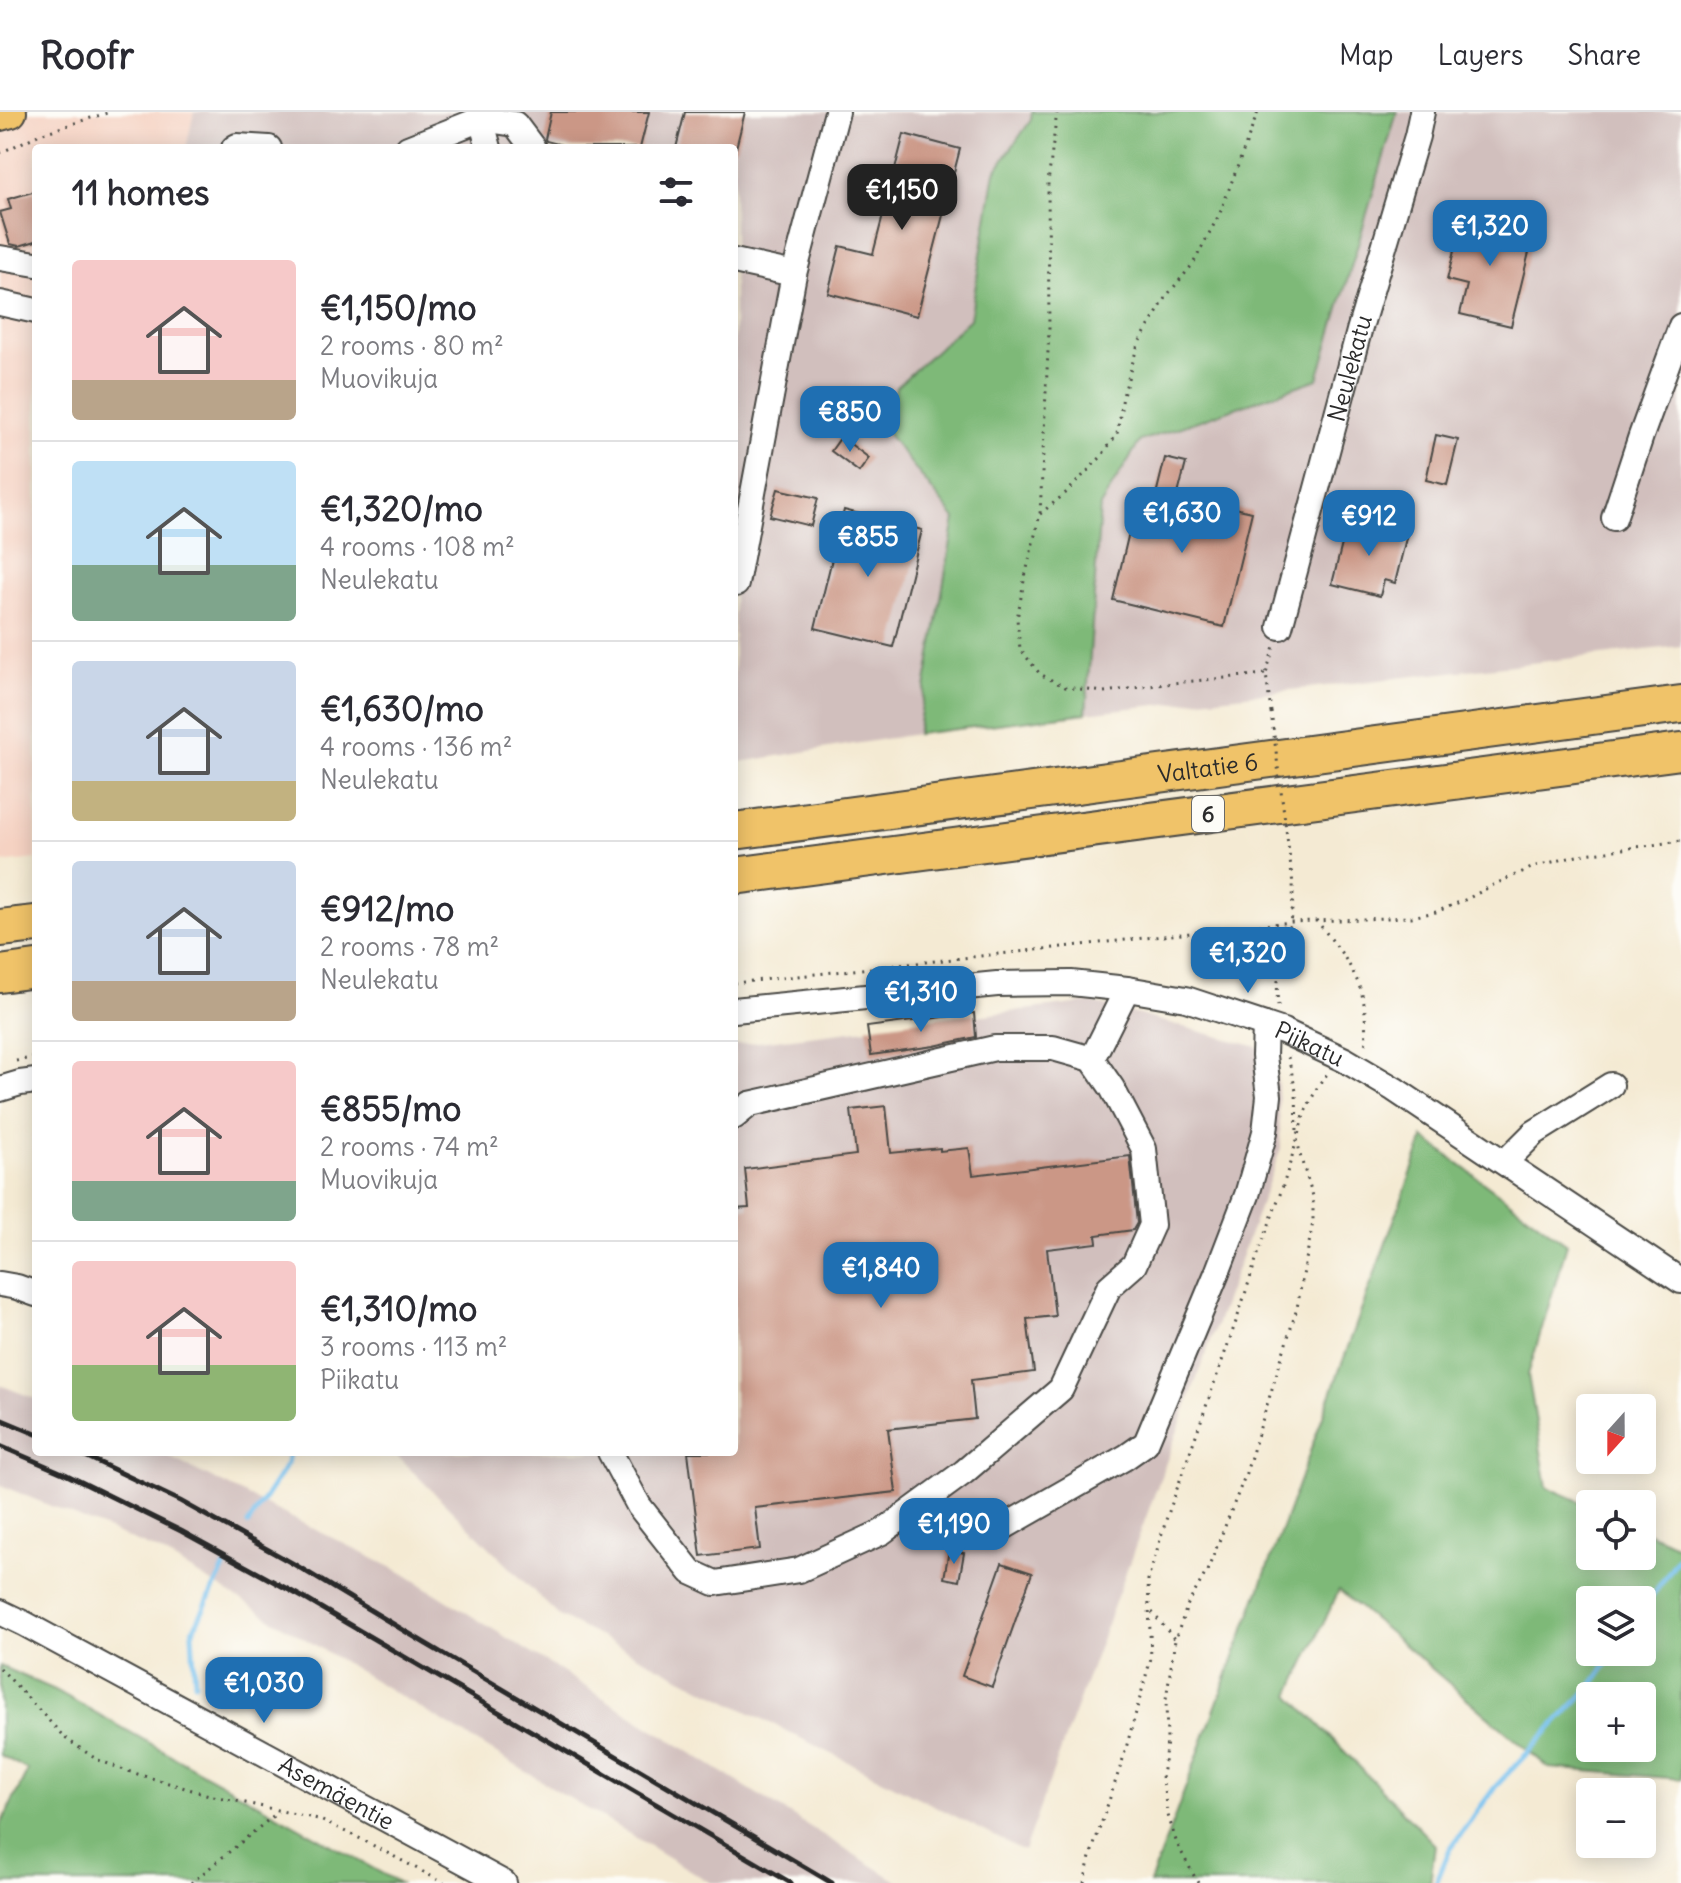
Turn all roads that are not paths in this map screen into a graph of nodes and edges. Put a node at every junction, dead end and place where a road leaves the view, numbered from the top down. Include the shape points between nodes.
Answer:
1 (11, 112) edge
2 (837, 112) edge
3 (1422, 112) edge
4 (0, 115) edge
5 (480, 116) edge
6 (417, 144) edge
7 (488, 144) edge
8 (530, 144) edge
9 (0, 258) edge
10 (738, 262) edge
11 (32, 263) edge
12 (794, 274) junction
13 (0, 303) edge
14 (32, 310) edge
15 (1681, 326) edge
16 (1614, 518) dead end
17 (738, 573) edge
18 (1280, 627) road end
19 (1681, 704) edge
20 (1681, 751) edge
21 (738, 830) edge
22 (738, 875) edge
23 (32, 924) edge
24 (0, 928) edge
25 (32, 970) edge
26 (0, 974) edge
27 (1127, 989) junction
28 (738, 1010) edge
29 (1274, 1028) junction
30 (1092, 1059) junction
31 (32, 1082) edge
32 (1611, 1085) dead end
33 (0, 1089) edge
34 (738, 1114) edge
35 (1505, 1162) junction
36 (1681, 1281) edge
37 (0, 1284) edge
38 (32, 1293) edge
39 (612, 1456) edge
40 (995, 1532) dead end
41 (0, 1612) edge
42 (504, 1883) edge

1 - 4 main road
2 - 12 street
3 - 18 street, Neulekatu
5 - 6 street
5 - 7 street
5 - 8 street via 515,124
9 - 11 street
10 - 12 street
12 - 17 street
13 - 14 street
15 - 16 street
19 - 21 highway, Valtatie 6 / 6
20 - 22 highway, Valtatie 6 / 6
23 - 24 highway
25 - 26 highway
27 - 28 street, Piikatu via 997,984
27 - 29 street, Piikatu via 1186,999
27 - 30 street
29 - 35 street, Piikatu via 1345,1060
29 - 40 street via 1264,1056 1269,1096 1265,1132 1247,1195 1146,1443
30 - 34 street via 1053,1048 995,1048 750,1104
30 - 39 street via 1144,1149 1152,1225 1134,1265 1109,1287 1061,1389 964,1472 882,1532 799,1570 715,1583 691,1572 682,1561 639,1506
31 - 33 street
32 - 35 street via 1534,1133
35 - 36 street, Piikatu
37 - 38 street
41 - 42 street, Asemäentie

